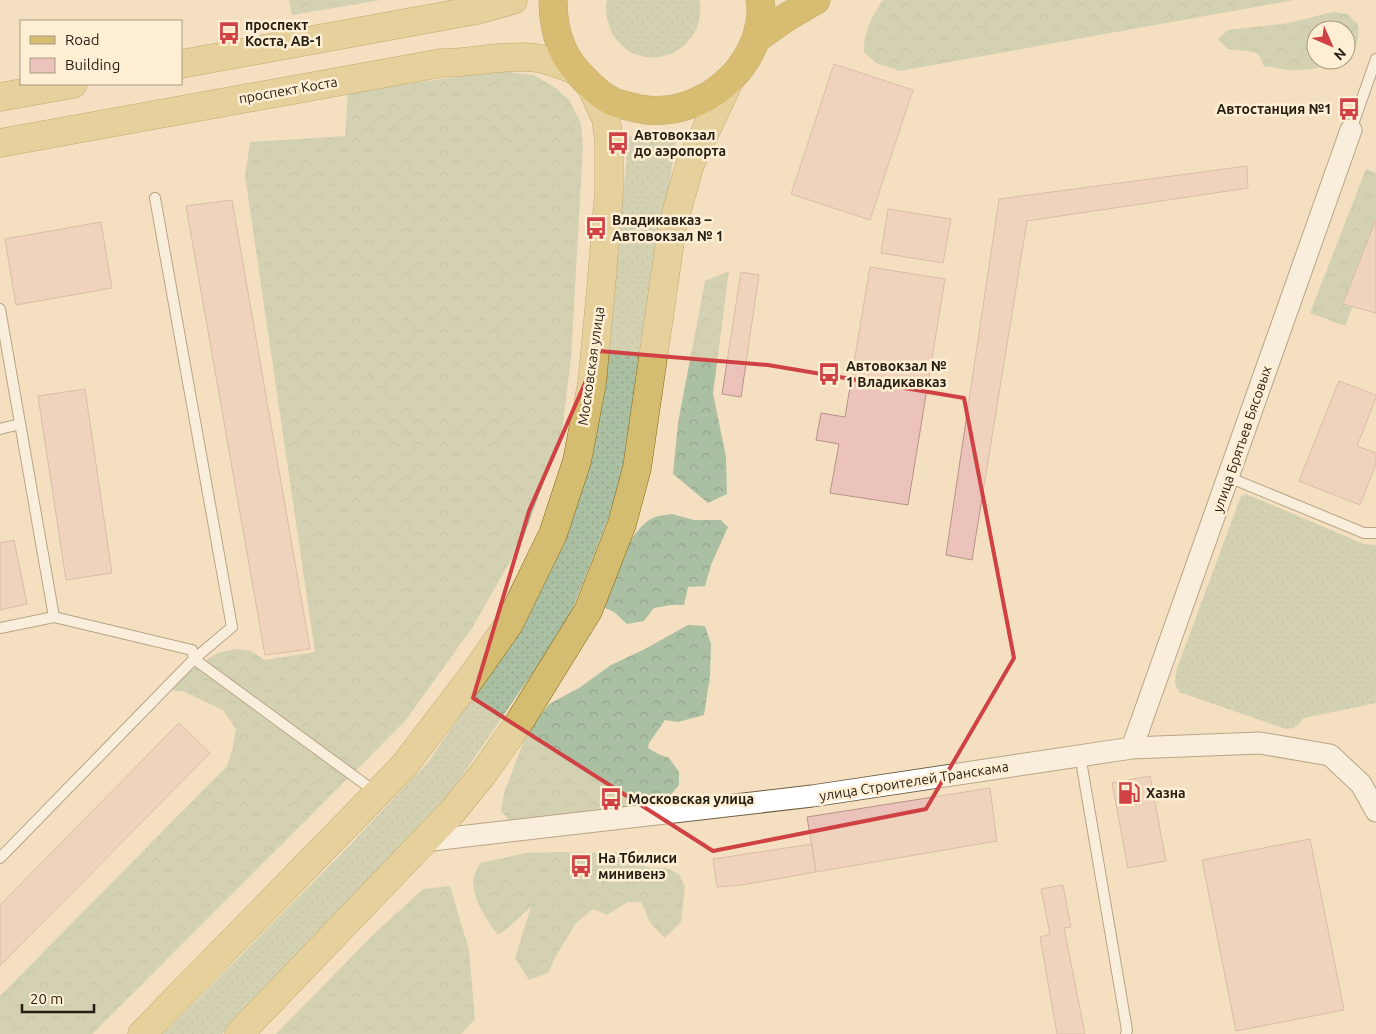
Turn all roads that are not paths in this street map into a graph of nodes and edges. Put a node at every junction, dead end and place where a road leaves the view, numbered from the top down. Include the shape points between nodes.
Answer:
1 (513, 0) edge
2 (553, 0) edge
3 (760, 0) edge
4 (816, 0) edge
5 (756, 39) junction
6 (1376, 59) edge
7 (182, 64) edge
8 (584, 78) junction
9 (730, 79) junction
10 (66, 85) edge
11 (0, 97) edge
12 (1351, 130) joint
13 (0, 144) edge
14 (155, 198) dead end
15 (0, 309) edge
16 (20, 424) junction
17 (0, 429) edge
18 (1228, 477) junction
19 (1376, 533) edge
20 (54, 617) junction
21 (0, 628) edge
22 (194, 659) junction
23 (1132, 748) junction
24 (1080, 755) junction
25 (377, 793) junction
26 (1376, 811) edge
27 (424, 841) junction
28 (0, 858) edge
29 (142, 1034) edge
30 (239, 1034) edge
31 (1126, 1034) edge

1 - 7 main road via 477,10
2 - 8 highway via 553,20 562,50
3 - 5 highway via 761,15
4 - 5 highway
5 - 9 highway via 743,66
6 - 12 lane
8 - 9 highway via 614,102 647,110 673,109 697,102
8 - 13 main road, проспект Коста via 562,64 521,57 441,63
8 - 25 main road, Московская улица via 606,119 609,191 592,383 577,461 554,534 509,624 472,678 403,766
9 - 27 main road via 690,164 672,228 636,468 622,524 588,611 483,774
10 - 11 main road
12 - 18 street, улица Брятьев Бясовых
14 - 22 lane via 232,626
15 - 16 lane
16 - 17 lane
16 - 20 lane
18 - 19 lane via 1364,533
18 - 23 street, улица Брятьев Бясовых
20 - 21 lane
20 - 22 lane via 192,650
22 - 25 lane
22 - 28 lane
23 - 24 street, улица Строителей Транскама
23 - 26 street, улица Строителей Транскама via 1260,743 1330,756 1361,784
24 - 27 street, улица Строителей Транскама via 812,796
24 - 31 lane
25 - 29 main road, Московская улица
27 - 30 main road

